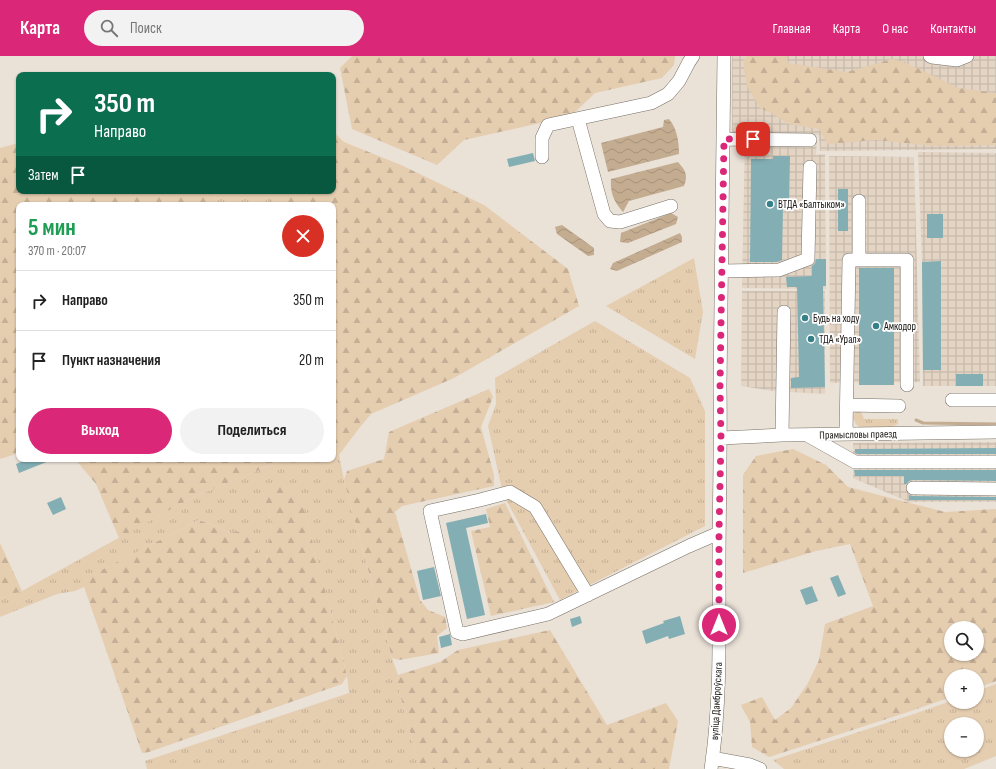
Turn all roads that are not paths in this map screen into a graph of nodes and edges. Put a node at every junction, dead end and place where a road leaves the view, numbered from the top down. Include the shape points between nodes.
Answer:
1 (693, 56) edge
2 (724, 56) edge
3 (930, 56) edge
4 (967, 56) edge
5 (578, 119) junction
6 (724, 139) junction
7 (810, 140) dead end
8 (542, 157) dead end
9 (810, 167) dead end
10 (859, 201) dead end
11 (671, 206) dead end
12 (858, 260) junction
13 (722, 271) junction
14 (784, 312) dead end
15 (907, 386) dead end
16 (952, 400) dead end
17 (996, 400) edge
18 (847, 405) junction
19 (899, 406) dead end
20 (996, 432) edge
21 (806, 434) junction
22 (846, 434) junction
23 (782, 435) junction
24 (721, 438) junction
25 (996, 462) edge
26 (913, 488) dead end
27 (996, 489) edge
28 (719, 533) junction
29 (588, 594) junction
30 (712, 764) edge
31 (760, 769) edge

1 - 5 street via 680,81 668,94 651,103
2 - 6 street, вуліца Дамброўскага
3 - 4 street via 957,60
5 - 8 street via 548,125 542,138
5 - 11 street via 604,214 610,221 620,222
6 - 7 street
6 - 13 street, вуліца Дамброўскага
9 - 13 street via 808,259 780,270
10 - 12 street
12 - 15 street via 906,260
12 - 18 street via 849,260
13 - 24 street, вуліца Дамброўскага
14 - 23 street
16 - 17 street
18 - 19 street
18 - 22 street
20 - 22 street, Прамысловы праезд
21 - 22 street, Прамысловы праезд
21 - 23 street, Прамысловы праезд
21 - 25 street via 855,462
23 - 24 street, Прамысловы праезд
24 - 28 street, вуліца Дамброўскага
26 - 27 street
28 - 29 street
28 - 30 street, вуліца Дамброўскага via 719,671
29 - 29 street via 548,614 463,634 457,632 430,511 510,492 535,507
30 - 31 street via 750,765

